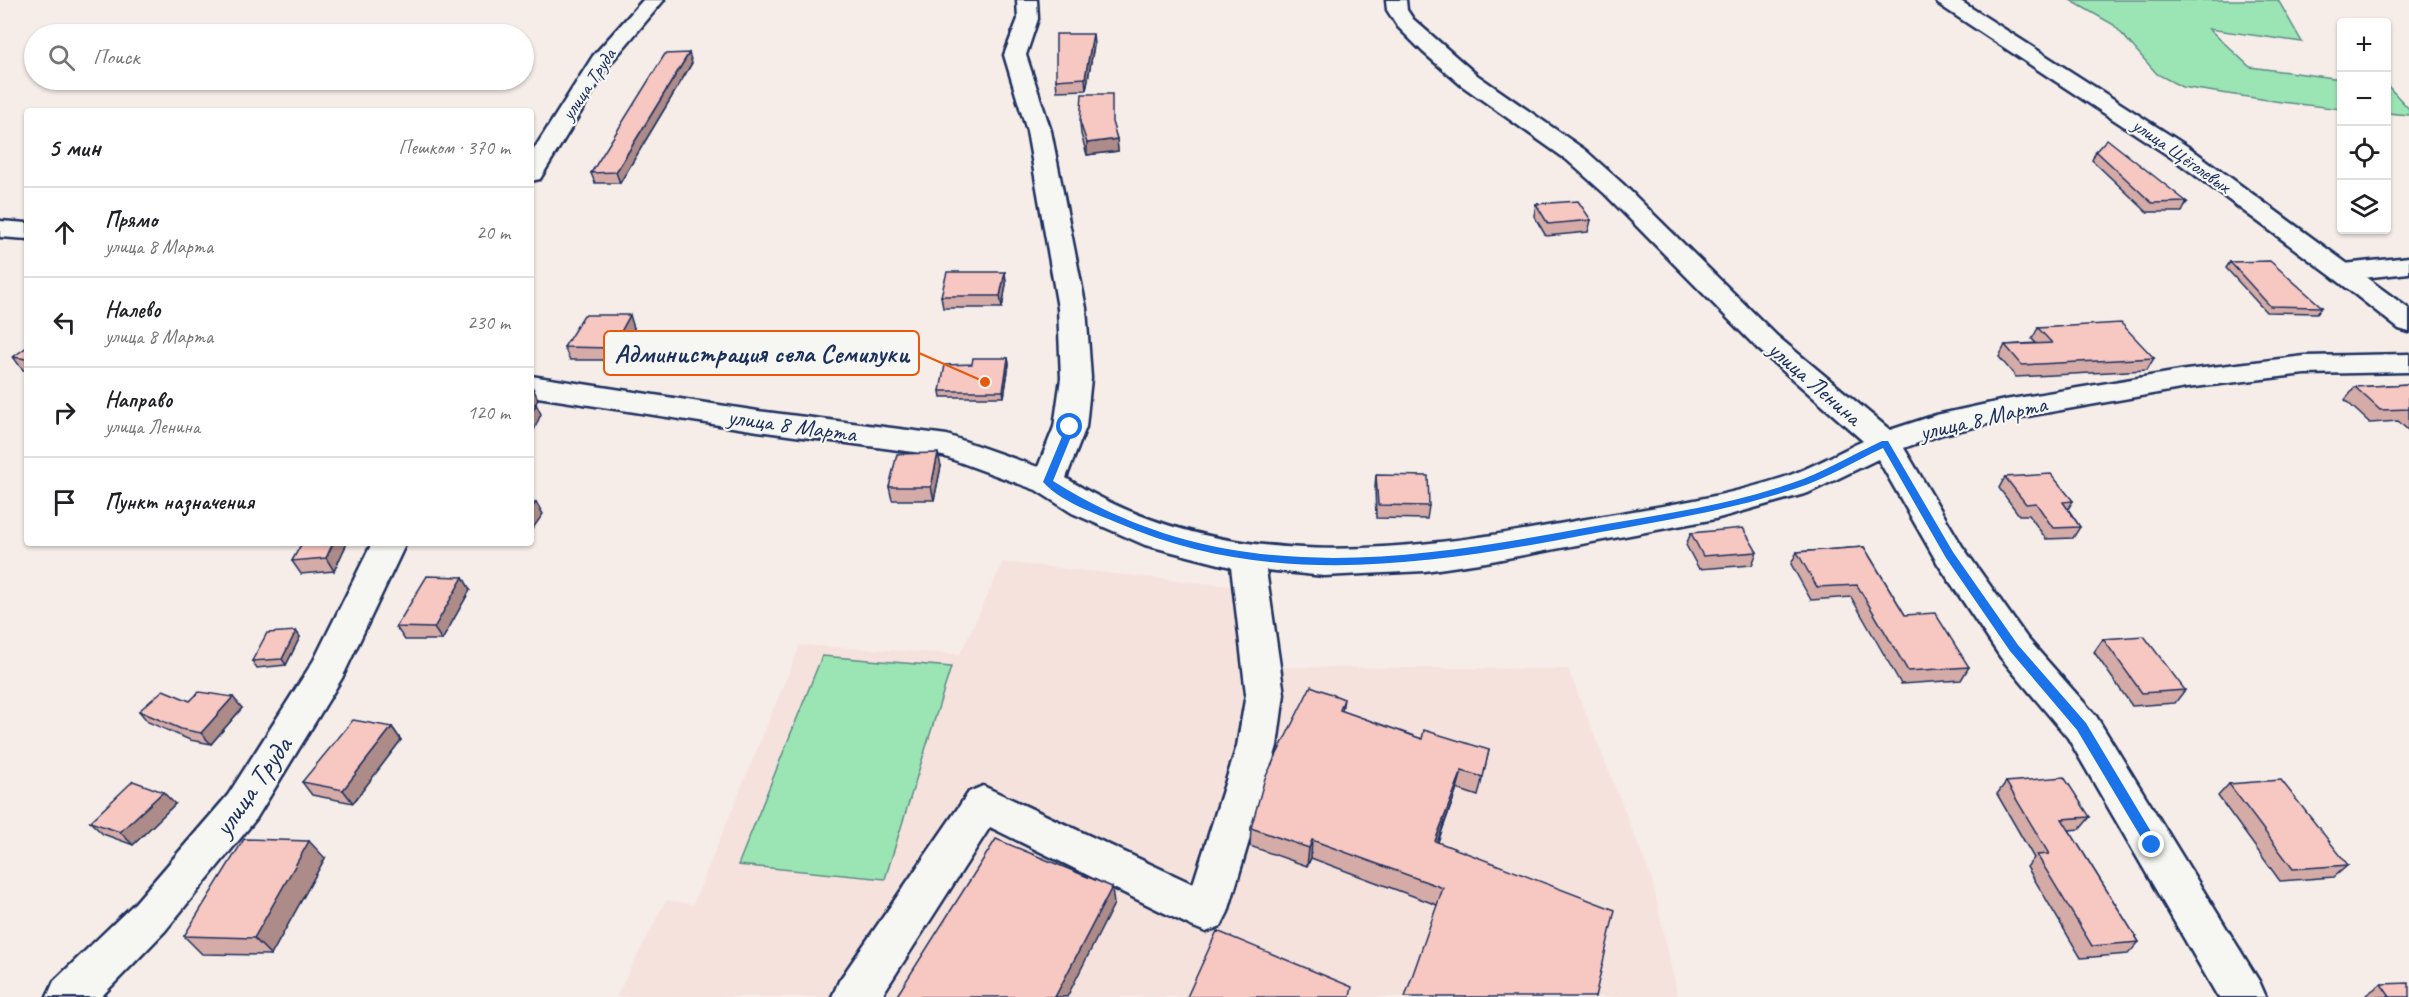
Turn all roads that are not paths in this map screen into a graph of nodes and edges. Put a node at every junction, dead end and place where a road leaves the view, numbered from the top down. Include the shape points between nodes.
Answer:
1 (654, 0) edge
2 (1027, 0) edge
3 (1396, 0) edge
4 (1945, 0) edge
5 (534, 169) edge
6 (0, 229) edge
7 (24, 231) edge
8 (2409, 266) edge
9 (2344, 272) junction
10 (2409, 323) edge
11 (2409, 363) edge
12 (534, 386) edge
13 (1885, 443) junction
14 (1048, 482) junction
15 (388, 546) edge
16 (1247, 556) junction
17 (70, 997) edge
18 (855, 997) edge
19 (2242, 997) edge

1 - 5 street, улица Труда via 601,61
2 - 14 street via 1028,19 1015,55 1042,143 1072,308 1076,378 1070,427
3 - 13 street, улица Ленина via 1405,23 1431,47 1469,80 1576,155 1767,342
4 - 9 street, улица Щёголевых via 2181,153
6 - 7 street
8 - 9 street
9 - 10 street, улица Щёголевых
11 - 13 street, улица 8 Марта via 2305,365 2186,379 1966,418
12 - 14 street, улица 8 Марта via 946,447
13 - 16 street, улица 8 Марта via 1796,485 1760,497 1485,550 1425,558 1324,563
13 - 19 street, улица Ленина via 1950,555 2014,648 2082,727
14 - 16 street, улица 8 Марта via 1084,505 1157,536
15 - 17 street, улица Труда via 329,668 242,807 150,917
16 - 18 street via 1265,694 1257,746 1206,912 983,804

